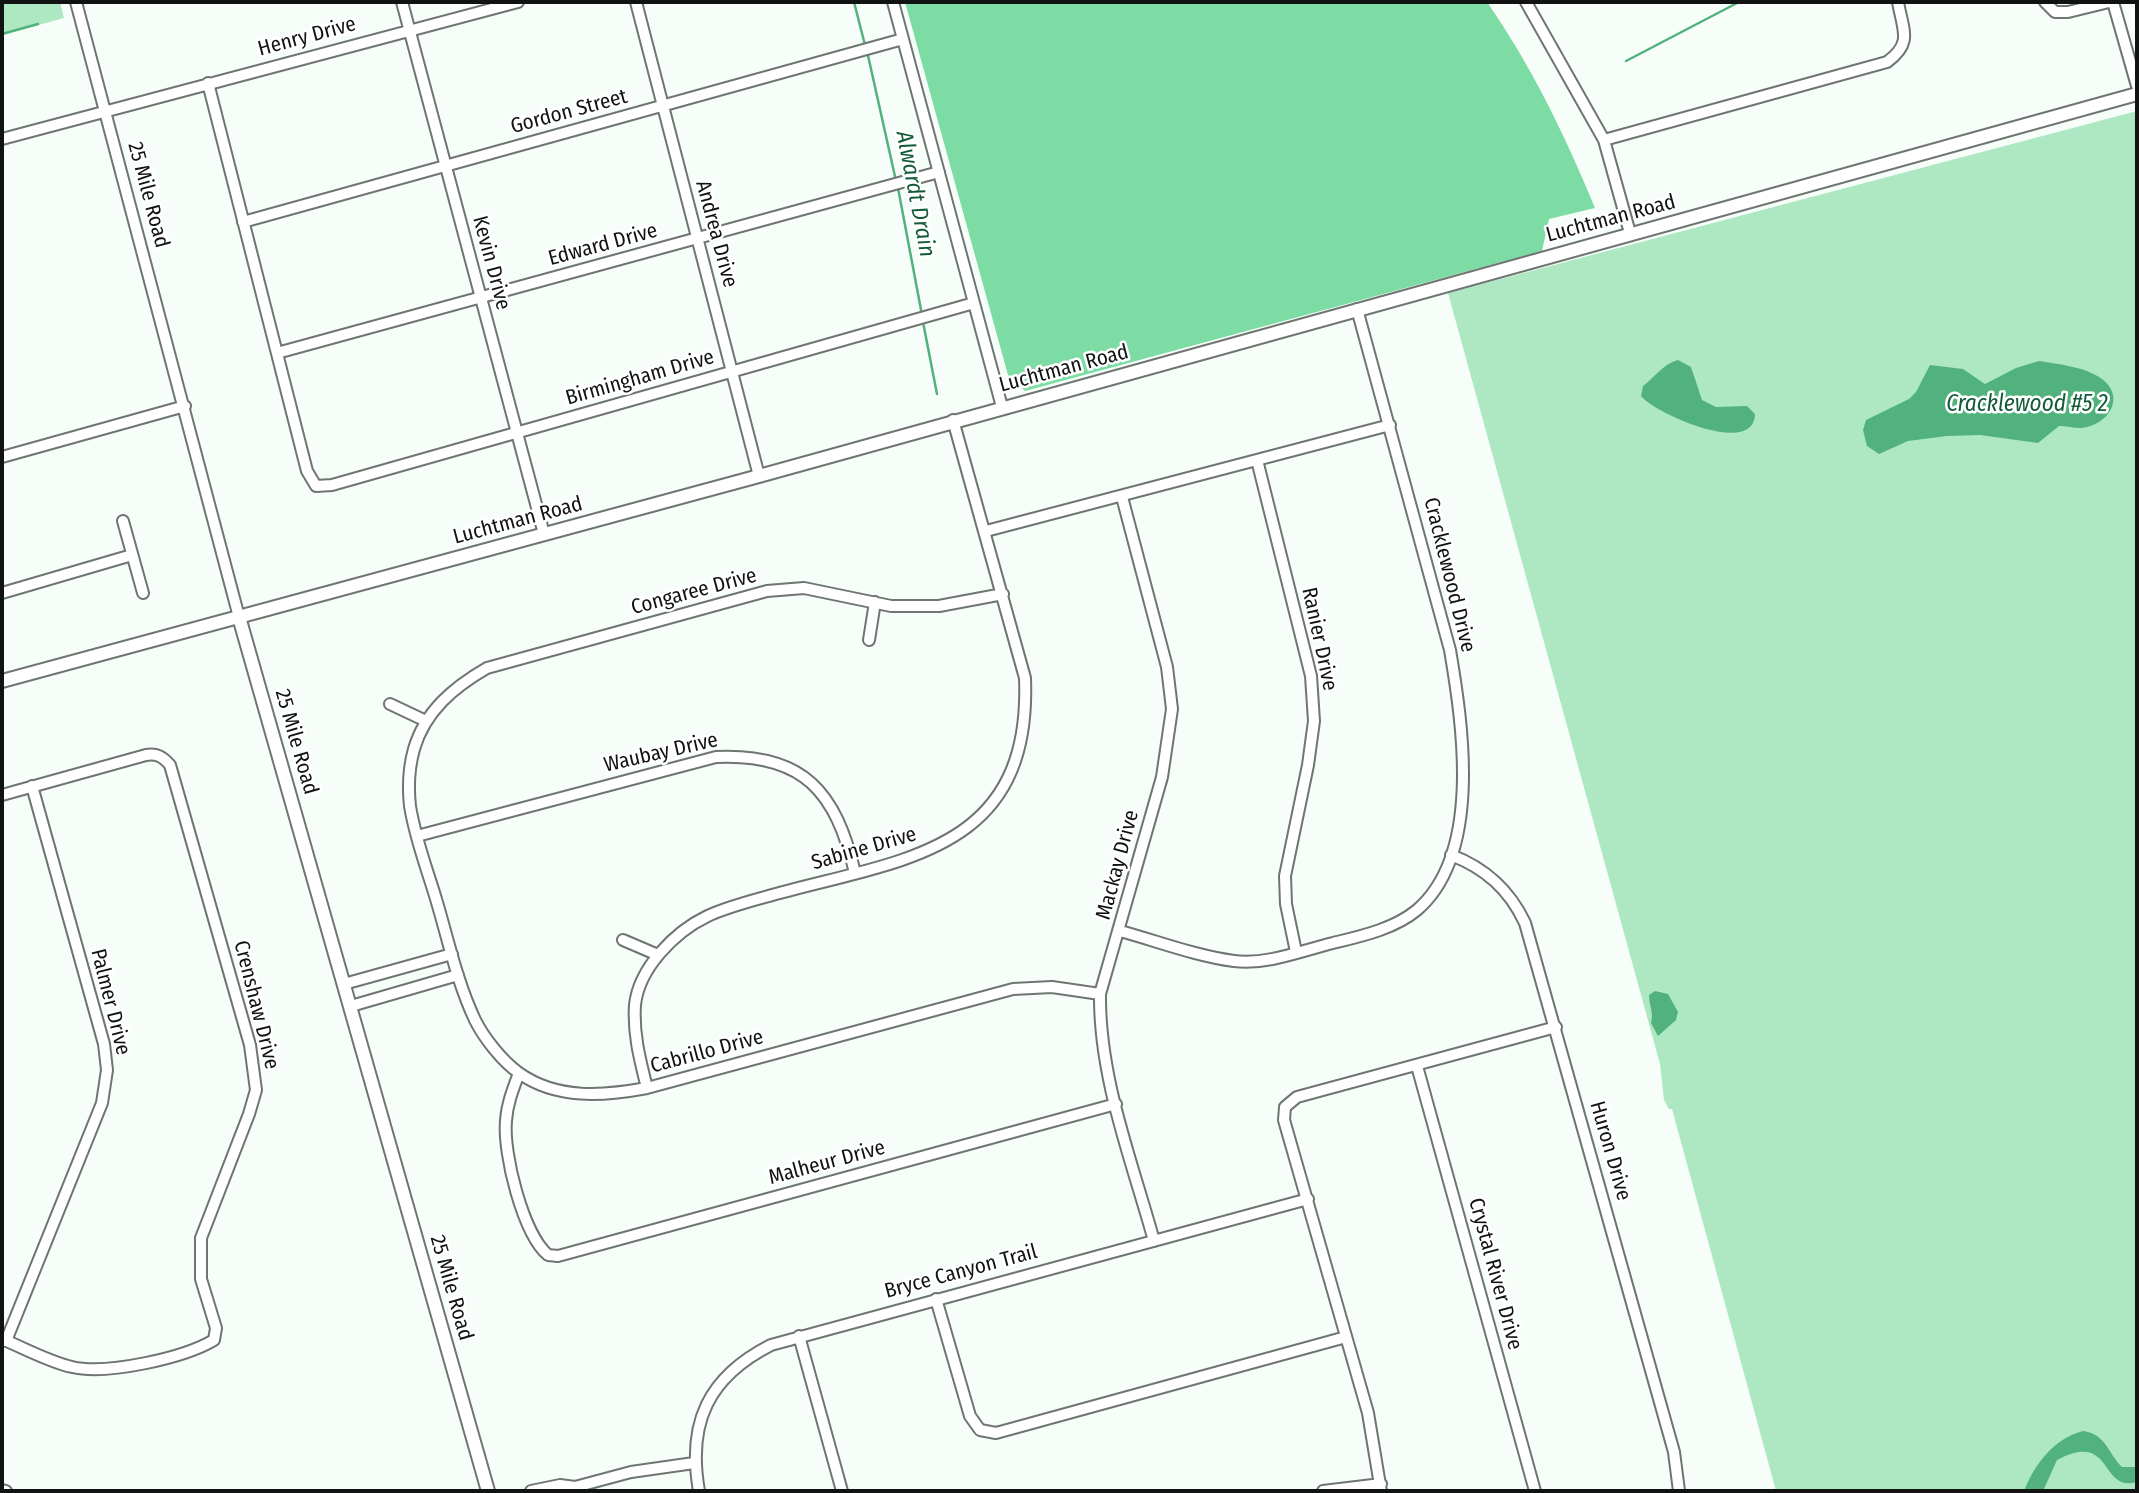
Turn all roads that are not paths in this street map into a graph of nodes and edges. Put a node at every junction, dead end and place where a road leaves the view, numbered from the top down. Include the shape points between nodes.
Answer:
1 (76, 2) edge
2 (402, 2) edge
3 (518, 2) edge
4 (636, 2) edge
5 (893, 2) edge
6 (1527, 2) edge
7 (1898, 2) edge
8 (2045, 2) edge
9 (2111, 2) edge
10 (409, 30) junction
11 (904, 40) junction
12 (208, 83) junction
13 (2137, 86) edge
14 (2137, 94) edge
15 (663, 107) junction
16 (105, 110) junction
17 (2, 139) edge
18 (1604, 140) junction
19 (445, 166) junction
20 (939, 172) junction
21 (243, 222) junction
22 (1630, 233) junction
23 (698, 240) junction
24 (481, 297) junction
25 (974, 303) junction
26 (1357, 309) junction
27 (277, 353) junction
28 (732, 372) junction
29 (184, 406) junction
30 (1002, 407) junction
31 (953, 420) junction
32 (1390, 425) junction
33 (517, 433) junction
34 (2, 457) edge
35 (1257, 460) junction
36 (759, 476) junction
37 (1122, 497) junction
38 (122, 521) dead end
39 (986, 531) junction
40 (544, 534) junction
41 (132, 555) junction
42 (2, 593) edge
43 (143, 593) dead end
44 (1003, 594) junction
45 (875, 602) junction
46 (239, 617) junction
47 (869, 640) dead end
48 (2, 681) edge
49 (390, 704) dead end
50 (424, 725) junction
51 (32, 786) junction
52 (2, 795) edge
53 (417, 835) junction
54 (1451, 856) junction
55 (855, 873) junction
56 (1120, 931) junction
57 (623, 940) dead end
58 (1296, 952) junction
59 (452, 954) junction
60 (658, 955) junction
61 (458, 975) junction
62 (345, 984) junction
63 (1100, 994) junction
64 (351, 1006) junction
65 (1556, 1027) junction
66 (1417, 1066) junction
67 (519, 1073) junction
68 (647, 1088) junction
69 (1116, 1104) junction
70 (1308, 1199) junction
71 (1154, 1241) junction
72 (936, 1298) junction
73 (799, 1336) junction
74 (1346, 1337) junction
75 (4, 1340) edge
76 (694, 1463) junction
77 (1381, 1487) edge
78 (573, 1489) edge
79 (488, 1491) edge
80 (531, 1491) edge
81 (699, 1491) edge
82 (842, 1491) edge
83 (1323, 1491) edge
84 (1535, 1491) edge
85 (1679, 1491) edge

1 - 16 street, 25 Mile Road
2 - 10 street, Kevin Drive
3 - 10 street, Henry Drive
4 - 15 street, Andrea Drive
5 - 11 street
6 - 18 street
7 - 18 street via 1904,42 1902,51 1887,62
8 - 9 street via 2055,12
9 - 13 street
10 - 12 street, Henry Drive
10 - 19 street, Kevin Drive
11 - 15 street, Gordon Street
11 - 20 street
12 - 16 street, Henry Drive
12 - 21 street
14 - 22 street, Luchtman Road
15 - 19 street, Gordon Street
15 - 23 street, Andrea Drive
16 - 17 street, Henry Drive
16 - 29 street, 25 Mile Road
18 - 22 street
19 - 21 street, Gordon Street
19 - 24 street, Kevin Drive
20 - 23 street, Edward Drive
20 - 25 street
21 - 27 street
22 - 26 street, Luchtman Road
23 - 24 street, Edward Drive
23 - 28 street, Andrea Drive
24 - 27 street, Edward Drive
24 - 33 street, Kevin Drive
25 - 28 street, Birmingham Drive
25 - 30 street
26 - 30 street, Luchtman Road
26 - 32 street, Cracklewood Drive
27 - 33 street, Birmingham Drive via 307,471 316,485 332,485
28 - 33 street, Birmingham Drive
28 - 36 street, Andrea Drive
29 - 34 street
29 - 46 street, 25 Mile Road
30 - 31 street, Luchtman Road
31 - 36 street, Luchtman Road
31 - 39 street, Sabine Drive
32 - 35 street
32 - 54 street, Cracklewood Drive via 1450,650 1458,700 1462,788
33 - 40 street, Kevin Drive
35 - 37 street
35 - 58 street, Ranier Drive via 1311,676 1314,721 1284,876
36 - 40 street, Luchtman Road
37 - 39 street
37 - 56 street, Mackay Drive via 1167,667 1172,709 1162,777
38 - 41 street
39 - 44 street, Sabine Drive
40 - 46 street, Luchtman Road
41 - 42 street
41 - 43 street
44 - 45 street, Congaree Drive via 939,606
44 - 55 street, Sabine Drive via 1025,678 1026,711 1021,747 1004,784 979,818 951,841 916,857
45 - 47 street
45 - 50 street, Congaree Drive via 804,588 767,591 487,668 463,681
46 - 48 street, Luchtman Road
46 - 62 street, 25 Mile Road
49 - 50 street
50 - 53 street, Cabrillo Drive via 414,749 409,789
51 - 52 street
51 - 75 street, Palmer Drive via 101,1033 107,1070 102,1103
51 - 75 street, Crenshaw Drive via 151,754 160,755 170,765 255,1069 256,1090 201,1238 201,1279 217,1332 214,1340 181,1354 103,1368 71,1367
53 - 55 street, Waubay Drive via 716,757 749,755 780,764 809,780 830,803 847,836
53 - 59 street, Cabrillo Drive
54 - 58 street, Cracklewood Drive via 1438,887 1416,911 1388,927
54 - 65 street, Huron Drive via 1489,875 1520,912
55 - 60 street, Sabine Drive via 715,911 679,930
56 - 58 street, Cracklewood Drive via 1233,961 1273,959
56 - 63 street, Mackay Drive
57 - 60 street
59 - 61 street, Cabrillo Drive
59 - 62 street
60 - 68 street, Sabine Drive via 642,979 635,1002 635,1036
61 - 64 street
61 - 67 street, Cabrillo Drive via 476,1023
62 - 64 street, 25 Mile Road
63 - 68 street, Cabrillo Drive via 1052,986 1013,989
63 - 69 street, Mackay Drive via 1103,1049
64 - 79 street, 25 Mile Road
65 - 66 street
65 - 85 street, Huron Drive via 1674,1452
66 - 70 street via 1297,1097 1285,1107 1284,1120
66 - 84 street, Crystal River Drive
67 - 68 street, Cabrillo Drive via 550,1089 583,1094
67 - 69 street, Malheur Drive via 509,1100 506,1139 522,1206 539,1247 558,1256
69 - 71 street, Mackay Drive
70 - 71 street, Bryce Canyon Trail
70 - 74 street
71 - 72 street, Bryce Canyon Trail
72 - 73 street, Bryce Canyon Trail
72 - 74 street via 967,1407 980,1430 996,1433
73 - 76 street, Bryce Canyon Trail via 746,1357 721,1380 705,1405
73 - 82 street
74 - 77 street via 1368,1413
76 - 78 street via 631,1472
76 - 81 street, Bryce Canyon Trail
77 - 83 street
78 - 80 street via 560,1485

